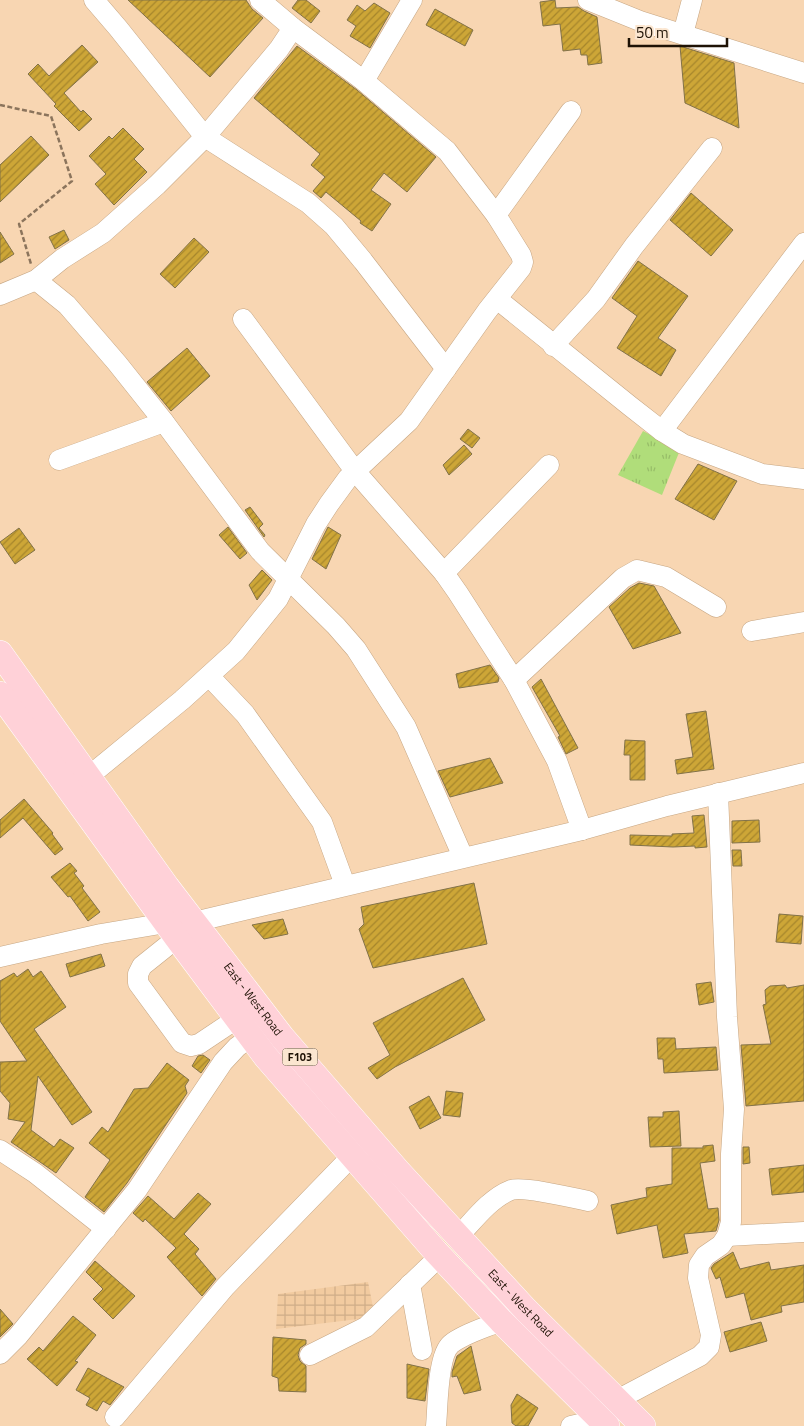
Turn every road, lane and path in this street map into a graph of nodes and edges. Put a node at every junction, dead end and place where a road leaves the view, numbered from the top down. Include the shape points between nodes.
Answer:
1 (94, 0) edge
2 (260, 0) edge
3 (412, 0) edge
4 (588, 0) edge
5 (692, 0) edge
6 (293, 28) junction
7 (682, 34) junction
8 (804, 73) edge
9 (364, 81) junction
10 (0, 105) edge
11 (571, 111) dead end
12 (205, 137) junction
13 (712, 148) dead end
14 (496, 214) junction
15 (804, 243) edge
16 (36, 280) junction
17 (0, 295) edge
18 (496, 299) junction
19 (242, 319) dead end
20 (554, 346) junction
21 (446, 369) junction
22 (164, 422) junction
23 (662, 431) junction
24 (59, 460) dead end
25 (549, 466) dead end
26 (355, 471) junction
27 (804, 479) edge
28 (444, 573) junction
29 (288, 579) junction
30 (716, 607) dead end
31 (804, 622) edge
32 (752, 631) dead end
33 (0, 653) edge
34 (209, 676) junction
35 (514, 680) junction
36 (0, 694) edge
37 (804, 773) edge
38 (88, 777) junction
39 (718, 793) junction
40 (582, 830) junction
41 (463, 857) junction
42 (345, 885) junction
43 (179, 928) junction
44 (0, 957) edge
45 (245, 1027) junction
46 (0, 1150) edge
47 (352, 1156) junction
48 (588, 1202) dead end
49 (106, 1229) junction
50 (804, 1232) edge
51 (458, 1236) junction
52 (727, 1236) junction
53 (440, 1256) junction
54 (410, 1284) junction
55 (500, 1321) junction
56 (422, 1350) dead end
57 (0, 1354) edge
58 (310, 1355) dead end
59 (617, 1400) junction
60 (115, 1417) dead end
61 (601, 1424) edge
62 (436, 1426) edge
63 (571, 1426) edge
64 (643, 1426) edge

1 - 12 street
2 - 6 street
3 - 9 street
4 - 7 street
5 - 7 street
6 - 9 street
6 - 12 street
7 - 8 street
9 - 14 street via 447,151
10 - 16 path via 51,116 72,181 19,224
11 - 14 street
12 - 16 street via 103,233
12 - 21 street via 308,204 334,226
13 - 20 street via 634,246 596,300
14 - 18 street via 523,262
15 - 23 street
16 - 17 street
16 - 22 street via 67,305
18 - 20 street
18 - 21 street
19 - 26 street
20 - 23 street
21 - 26 street via 409,421
22 - 24 street
22 - 29 street via 260,550
23 - 27 street via 683,444 762,474
25 - 28 street
26 - 28 street
26 - 29 street via 316,524
28 - 35 street
29 - 34 street via 278,599 236,651
29 - 41 street via 356,649 402,720
30 - 35 street via 666,577 637,570 623,578
31 - 32 street
33 - 38 main road, East - West Road / F103
34 - 38 street
34 - 42 street via 245,714 322,822
35 - 40 street via 557,761
36 - 43 main road, East - West Road / F103
37 - 39 street
38 - 43 main road, East - West Road / F103
39 - 40 street
39 - 52 street via 734,1109 731,1222
40 - 41 street
41 - 42 street
42 - 43 street
43 - 44 street via 101,934
43 - 45 main road, East - West Road / F103
43 - 45 street via 142,966 138,983 182,1043 199,1044
43 - 51 main road, East - West Road / F103 via 282,1037
45 - 47 main road, East - West Road / F103 via 266,1057
45 - 49 street via 237,1047 222,1062 137,1190
46 - 49 street
47 - 53 main road, East - West Road / F103
47 - 60 street via 225,1287
48 - 51 street via 513,1189 494,1201
49 - 57 street
50 - 52 street
51 - 59 main road, East - West Road / F103 via 526,1310
52 - 59 street via 699,1265 698,1278 711,1335 709,1347 700,1356
53 - 54 street
53 - 55 main road, East - West Road / F103
54 - 56 street
54 - 58 street via 366,1327
55 - 61 main road, East - West Road / F103
55 - 62 street via 462,1337 446,1350
59 - 64 main road, East - West Road / F103
61 - 63 street

